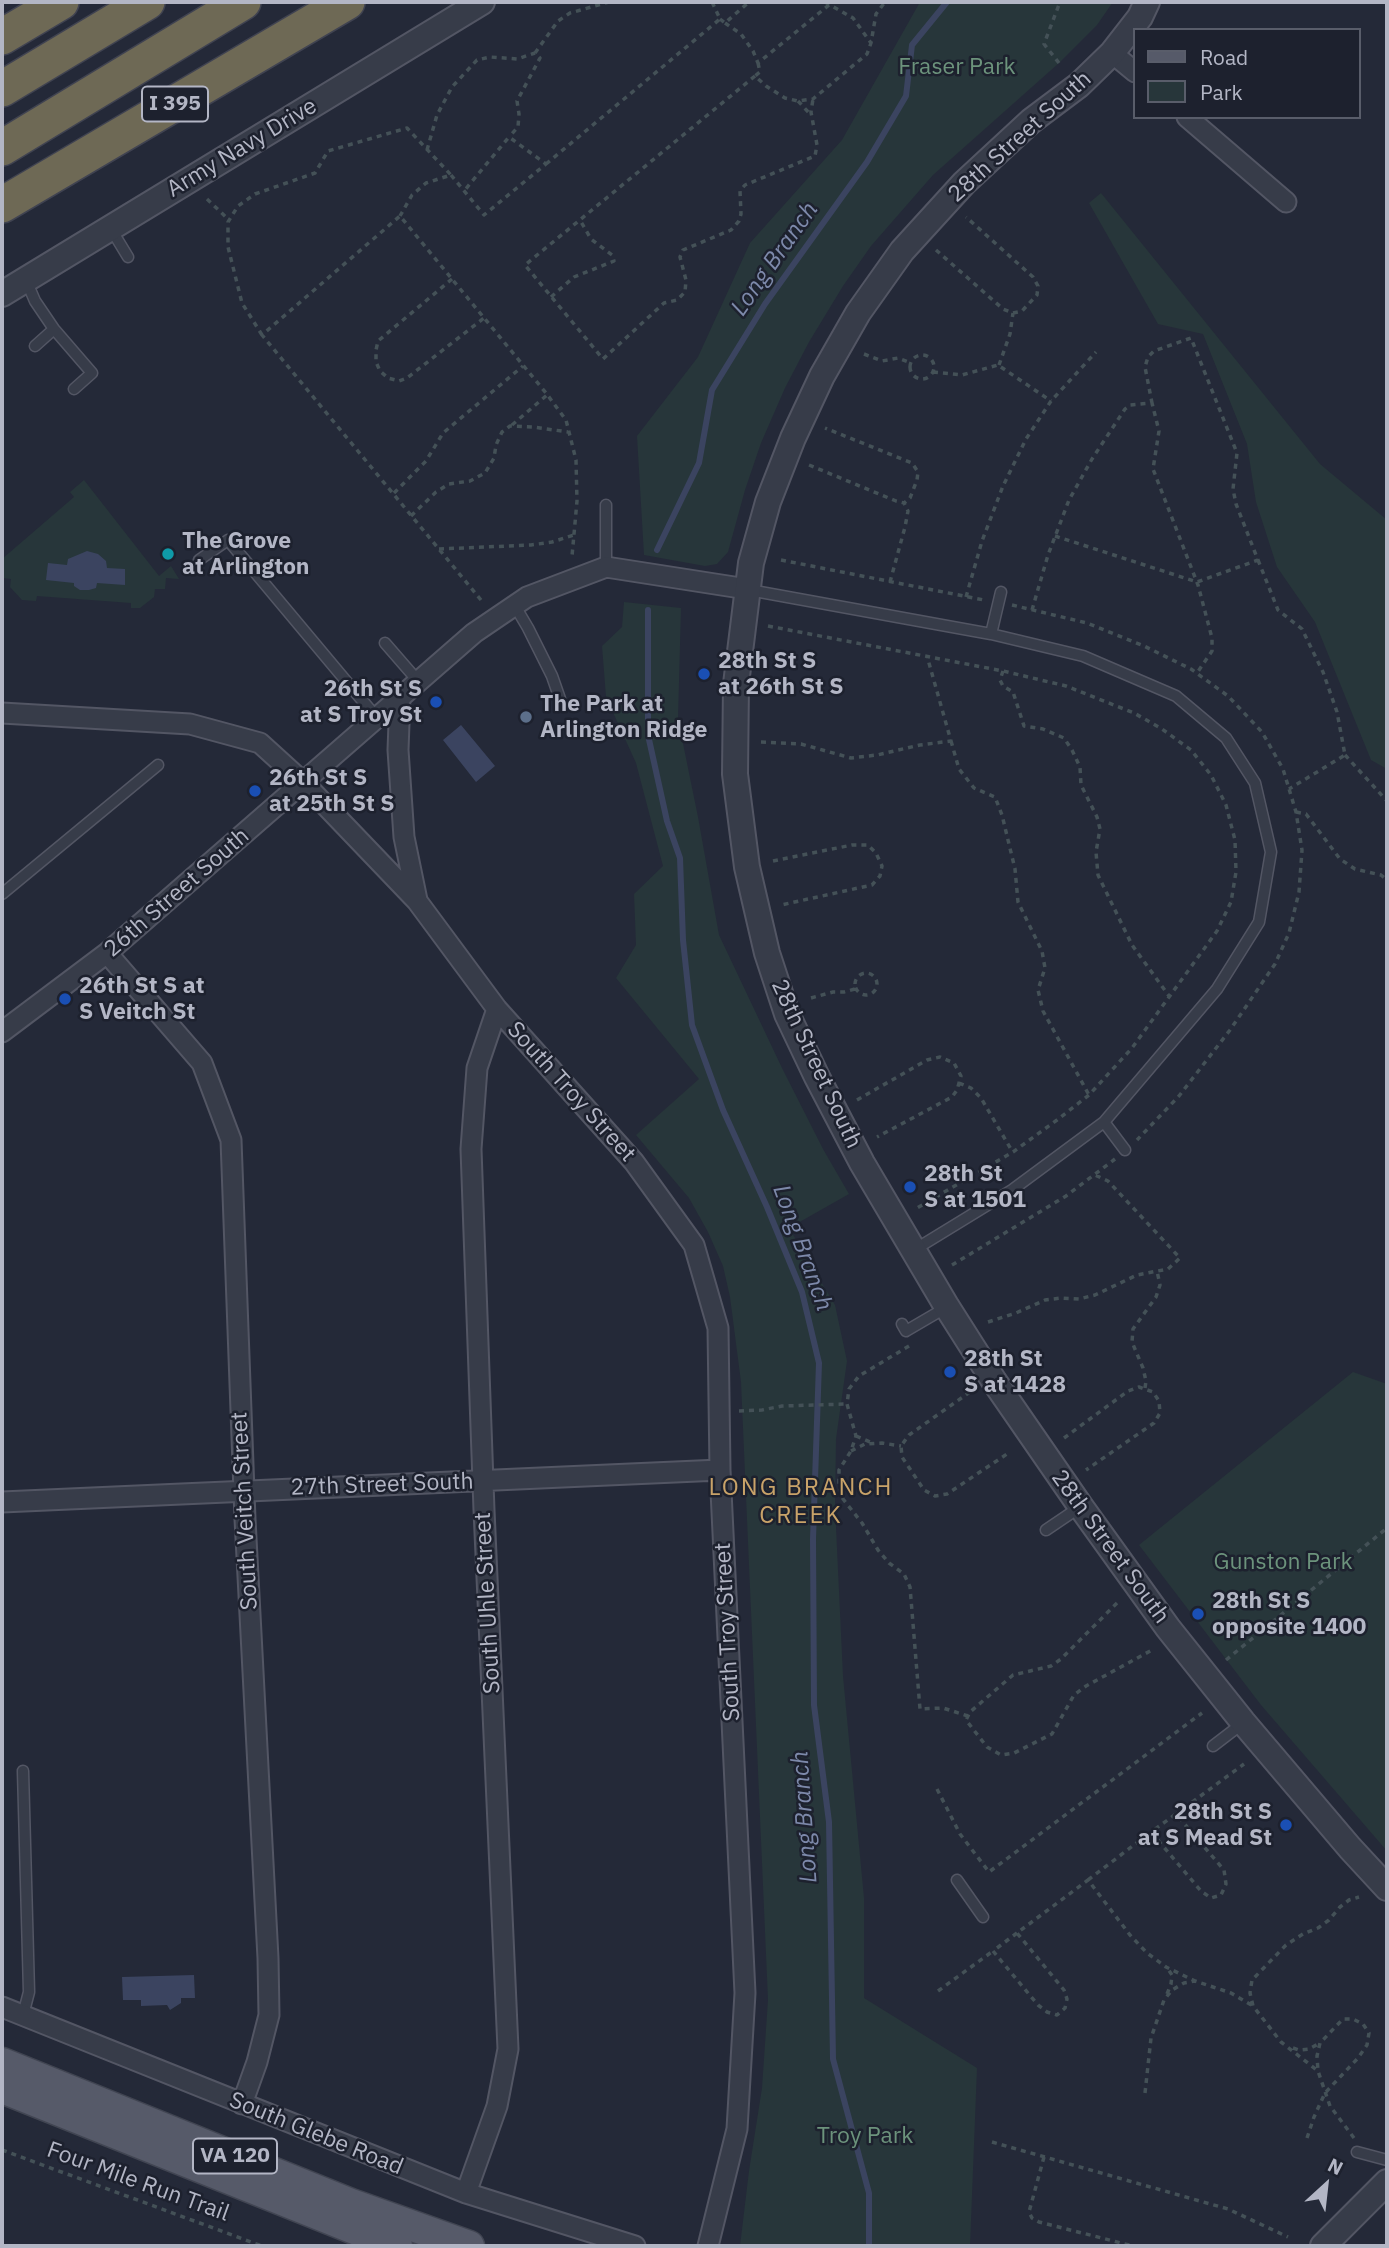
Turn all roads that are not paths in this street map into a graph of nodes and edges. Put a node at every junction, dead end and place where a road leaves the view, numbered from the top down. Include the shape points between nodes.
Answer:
1 (61, 2) edge
2 (147, 2) edge
3 (243, 2) edge
4 (347, 2) edge
5 (482, 2) edge
6 (1147, 2) edge
7 (2, 37) edge
8 (1112, 52) junction
9 (1134, 71) edge
10 (2, 89) edge
11 (1189, 119) edge
12 (2, 148) edge
13 (93, 153) junction
14 (1286, 202) dead end
15 (2, 205) edge
16 (2, 221) edge
17 (110, 229) junction
18 (128, 257) dead end
19 (26, 279) junction
20 (2, 294) edge
21 (54, 329) junction
22 (35, 346) dead end
23 (74, 388) dead end
24 (606, 505) dead end
25 (199, 560) dead end
26 (606, 567) junction
27 (747, 589) junction
28 (1000, 597) road end
29 (515, 606) junction
30 (991, 634) junction
31 (385, 643) dead end
32 (418, 681) junction
33 (400, 697) junction
34 (560, 699) dead end
35 (2, 713) edge
36 (377, 718) junction
37 (158, 765) dead end
38 (304, 783) junction
39 (2, 894) edge
40 (417, 901) junction
41 (107, 953) junction
42 (497, 1009) junction
43 (2, 1032) edge
44 (1104, 1122) junction
45 (1125, 1150) road end
46 (913, 1251) junction
47 (947, 1307) junction
48 (902, 1324) dead end
49 (720, 1470) junction
50 (483, 1482) junction
51 (244, 1490) junction
52 (2, 1503) edge
53 (1080, 1507) junction
54 (1046, 1530) dead end
55 (1243, 1722) junction
56 (1213, 1746) dead end
57 (23, 1771) dead end
58 (957, 1880) dead end
59 (1387, 1888) edge
60 (983, 1917) dead end
61 (2, 2007) edge
62 (23, 2015) junction
63 (2, 2063) edge
64 (2, 2088) edge
65 (242, 2104) junction
66 (1357, 2151) dead end
67 (1387, 2160) edge
68 (1385, 2188) edge
69 (466, 2193) junction
70 (397, 2246) edge
71 (470, 2246) edge
72 (635, 2246) edge
73 (708, 2246) edge
74 (1323, 2246) edge

1 - 7 highway
2 - 10 highway
3 - 12 highway
4 - 13 highway, I 395
5 - 17 street, Army Navy Drive
6 - 8 street, 28th Street South
8 - 9 street
8 - 27 street, 28th Street South via 964,183 902,251 858,313 793,438 768,502
11 - 14 street
13 - 15 highway, I 395
13 - 16 highway
17 - 18 lane
17 - 19 street, Army Navy Drive
19 - 20 street, Army Navy Drive
19 - 21 lane
21 - 22 lane
21 - 23 lane via 92,373
24 - 26 lane
25 - 36 lane via 228,540
26 - 27 street, 26th Street South
26 - 29 street, 26th Street South via 527,597
27 - 30 lane
27 - 46 street, 28th Street South via 736,684 736,774 747,867 767,953 787,1014 817,1077
28 - 30 lane
29 - 32 street, 26th Street South via 474,633
29 - 34 lane
30 - 44 lane via 1083,656 1176,696 1226,738 1255,783 1271,852 1259,922 1217,989
31 - 32 lane
32 - 33 street, 26th Street South
33 - 36 street, 26th Street South
33 - 40 street via 398,750 404,837
35 - 38 street, South Troy Street via 190,724 260,743
36 - 38 street, 26th Street South
37 - 39 lane
38 - 40 street, South Troy Street
38 - 41 street, 26th Street South
40 - 42 street, South Troy Street
41 - 43 street, 26th Street South
41 - 51 street, South Veitch Street via 202,1063 231,1140
42 - 49 street, South Troy Street via 634,1162 694,1245 718,1328
42 - 50 street, South Uhle Street via 477,1068 471,1149
44 - 45 lane
44 - 46 lane via 1013,1191
46 - 47 street, 28th Street South
47 - 48 lane via 906,1331
47 - 53 street, 28th Street South
49 - 50 street, 27th Street South
49 - 73 street, South Troy Street via 745,1993 737,2129
50 - 51 street, 27th Street South
50 - 69 street, South Uhle Street via 508,2049 497,2106
51 - 52 street, 27th Street South
51 - 65 street, South Veitch Street via 269,2015
53 - 54 lane
53 - 55 street, 28th Street South
55 - 56 lane
55 - 59 street, 28th Street South
57 - 62 lane via 29,1992
58 - 60 lane
61 - 62 street, South Glebe Road
62 - 65 street, South Glebe Road
63 - 71 main road, VA 120 via 351,2204
64 - 70 main road, VA 120
65 - 69 street, South Glebe Road
66 - 67 lane
68 - 74 street
69 - 72 street, South Glebe Road

